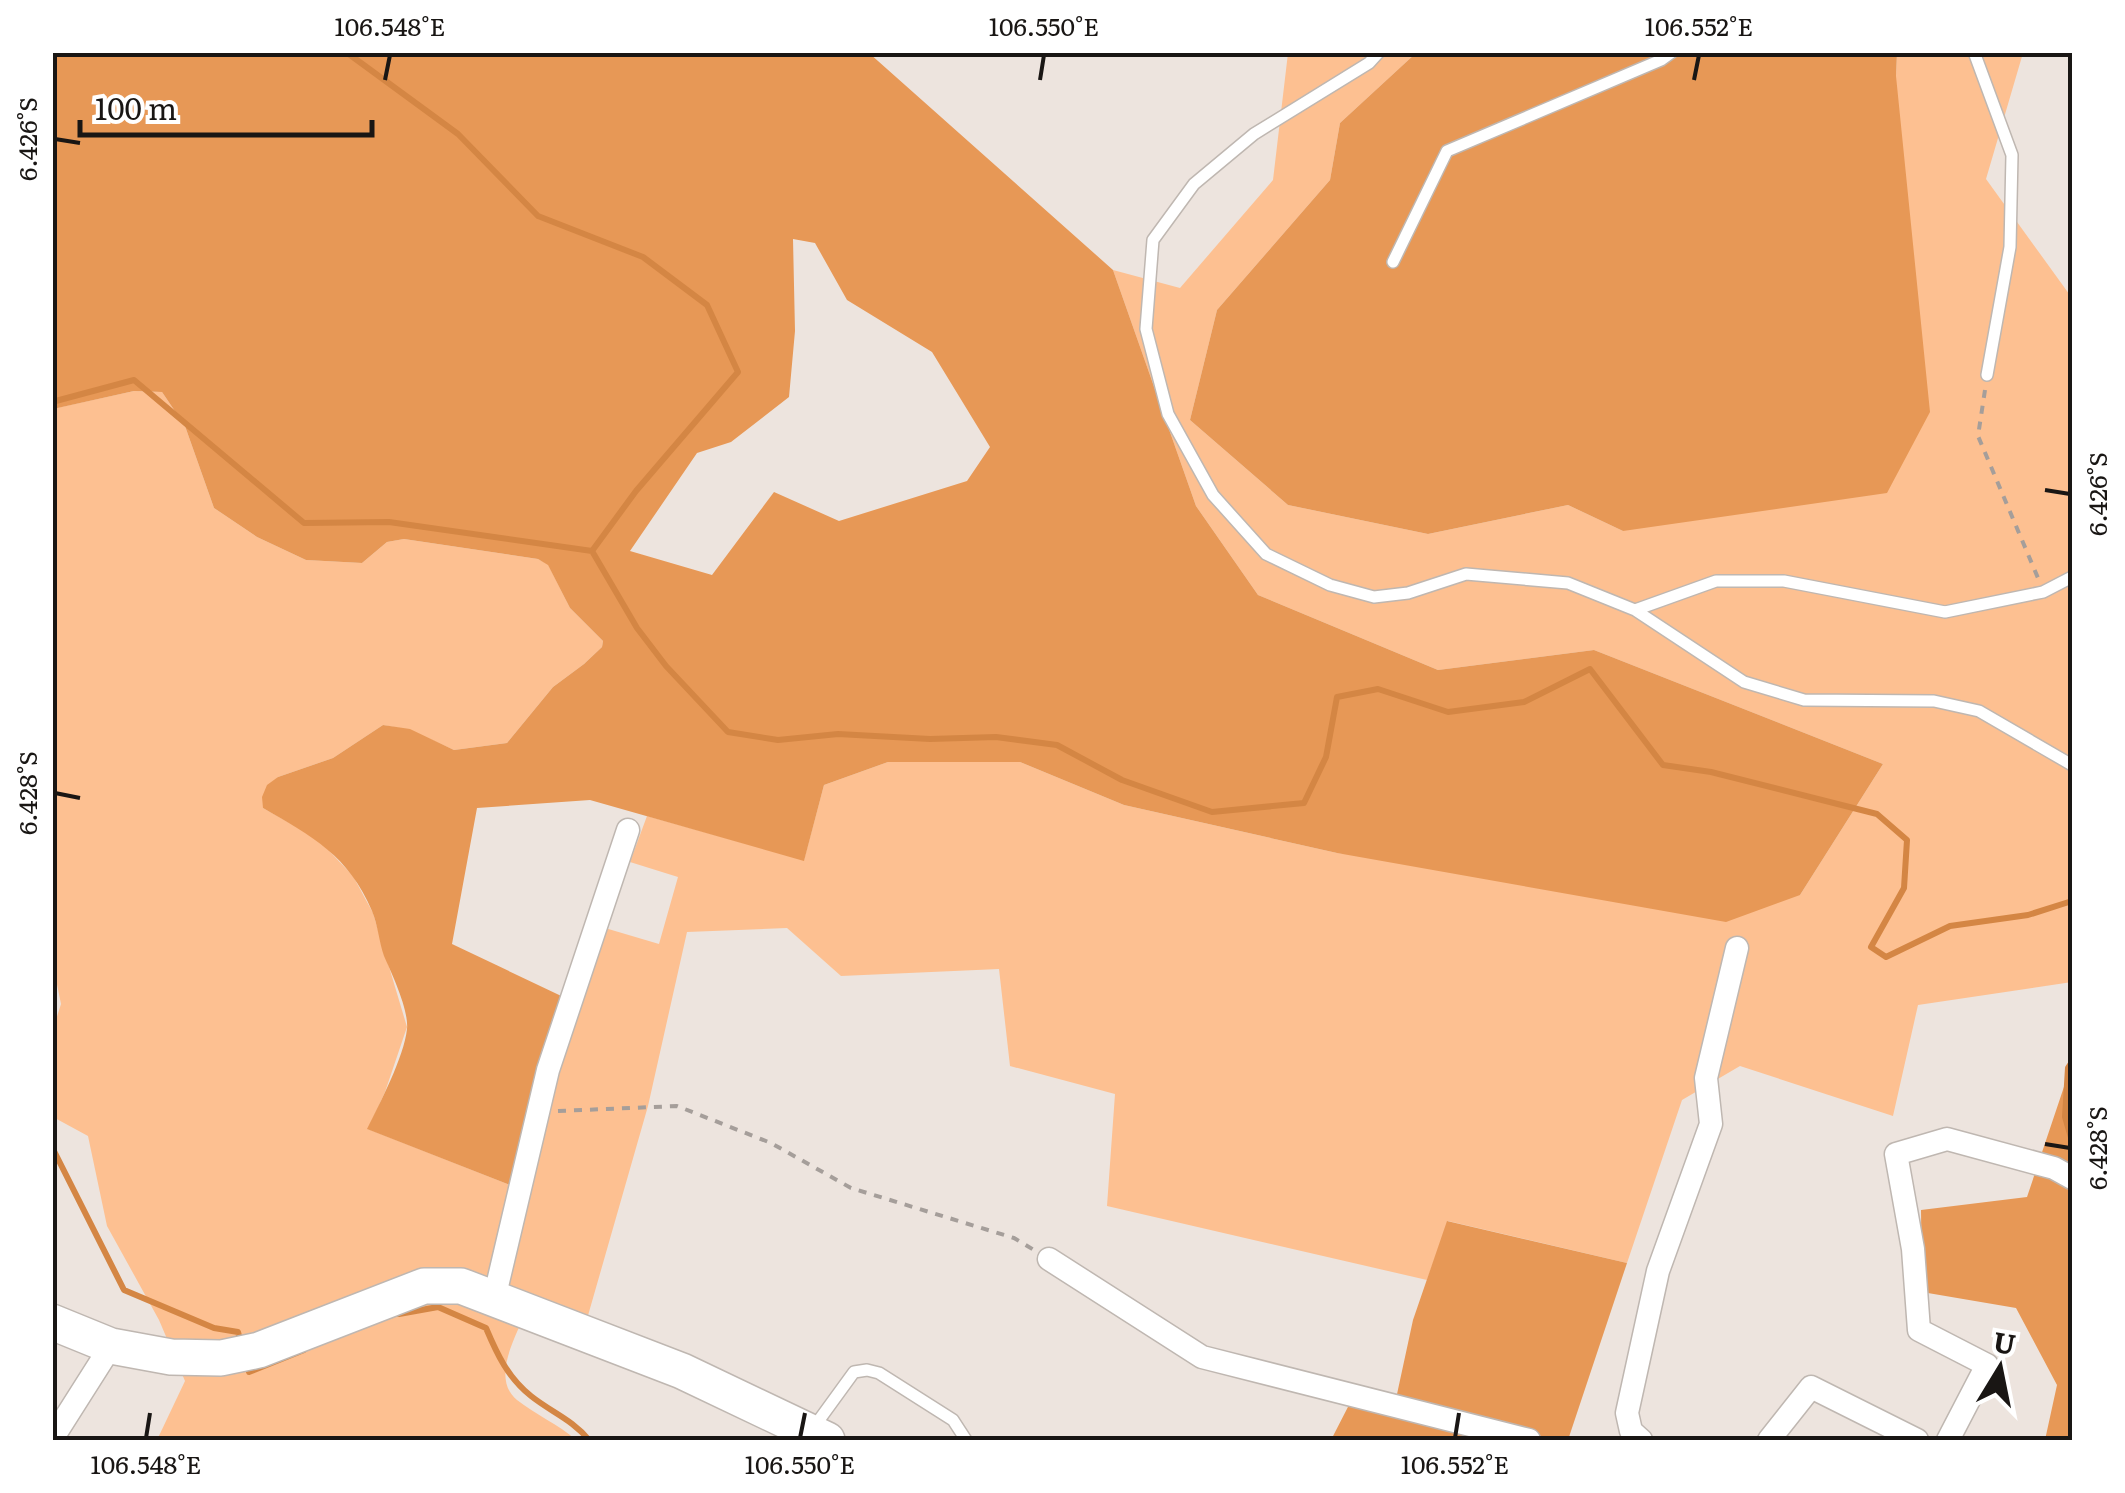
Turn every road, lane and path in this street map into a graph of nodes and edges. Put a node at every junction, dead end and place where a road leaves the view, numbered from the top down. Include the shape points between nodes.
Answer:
1 (1379, 52) edge
2 (1672, 52) edge
3 (1974, 52) edge
4 (1393, 262) dead end
5 (1987, 375) joint
6 (2072, 576) edge
7 (2044, 592) junction
8 (1635, 610) junction
9 (2072, 765) edge
10 (628, 830) dead end
11 (1737, 948) dead end
12 (539, 1112) junction
13 (2072, 1178) edge
14 (1049, 1259) joint
15 (494, 1300) junction
16 (52, 1322) edge
17 (111, 1346) junction
18 (819, 1436) edge
19 (52, 1439) edge
20 (966, 1440) edge
21 (1530, 1440) edge
22 (1641, 1440) edge
23 (1769, 1440) edge
24 (1918, 1440) edge
25 (1948, 1440) edge

1 - 8 lane via 1254,134 1194,184 1153,240 1146,329 1168,414 1213,495 1266,554 1330,585 1374,596 1466,574 1529,578 1568,583
2 - 4 lane via 1447,152
3 - 5 lane via 2012,155 2010,247
5 - 7 path via 1978,436
6 - 7 lane
7 - 8 lane via 1945,612 1784,580 1716,581
8 - 9 lane via 1744,682 1804,700 1934,701 1979,711
10 - 12 street
11 - 22 street via 1706,1078 1711,1124 1658,1271 1627,1414
12 - 14 path via 676,1106 771,1142 851,1188 1014,1238
12 - 15 street
13 - 25 street via 1947,1138 1896,1154 1919,1330 1986,1365
14 - 21 street via 1202,1357
15 - 17 main road via 461,1286 424,1286 248,1353 171,1357
15 - 18 main road via 682,1371
16 - 17 main road
17 - 19 street
18 - 20 lane via 854,1372 867,1370 953,1420
23 - 24 street via 1811,1387

